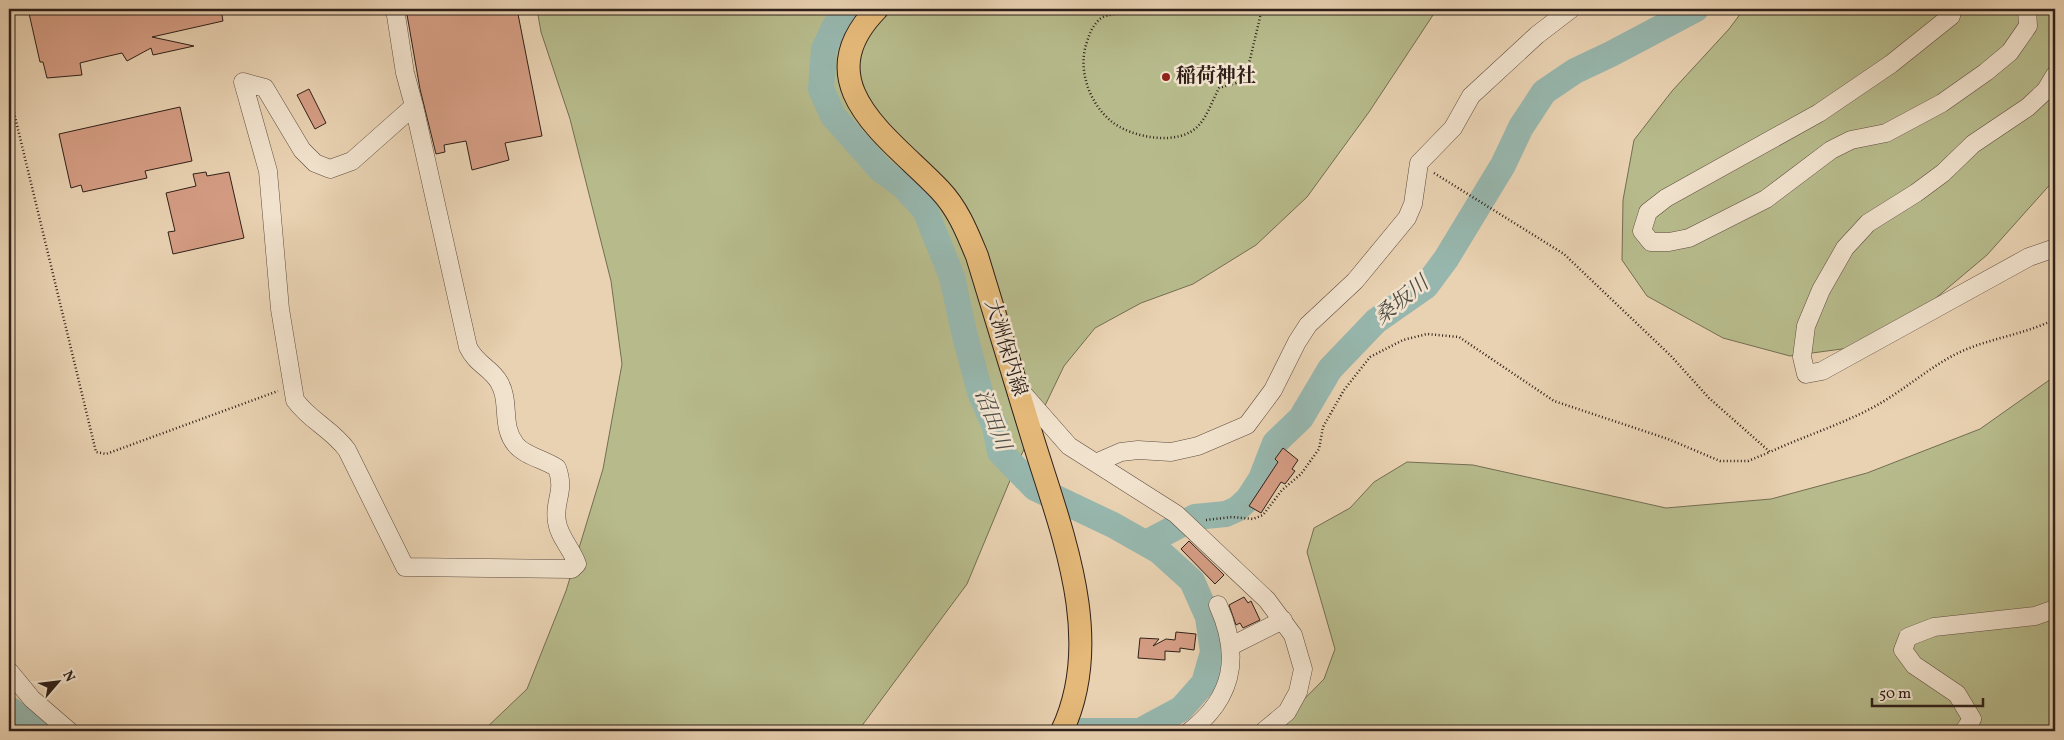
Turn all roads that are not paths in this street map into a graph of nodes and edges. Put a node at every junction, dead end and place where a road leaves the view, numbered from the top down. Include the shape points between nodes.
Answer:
1 (395, 9) edge
2 (877, 9) edge
3 (1570, 9) edge
4 (1947, 9) edge
5 (2027, 9) edge
6 (2055, 76) edge
7 (414, 106) junction
8 (2055, 248) edge
9 (1016, 386) junction
10 (1098, 462) junction
11 (1218, 605) dead end
12 (2055, 609) edge
13 (1283, 620) junction
14 (1231, 646) junction
15 (9, 671) edge
16 (69, 731) edge
17 (1062, 731) edge
18 (1190, 731) edge
19 (1264, 731) edge
20 (1964, 731) edge

1 - 7 street
2 - 9 main road, 大洲保内線 via 867,19 852,47 849,67 855,100 865,116 955,207 977,256
3 - 10 street via 1471,96 1453,128 1419,163 1414,204 1407,218 1355,281 1308,325 1273,390 1247,425 1198,446 1171,452 1121,452
4 - 5 street via 1951,16 1891,64 1819,113 1666,198 1648,212 1642,231 1651,242 1689,238 1766,198 1844,143 1886,133 1942,103 2010,52 2028,26
6 - 8 street via 2028,107 1973,144 1916,194 1868,223 1845,248 1821,290 1806,326 1802,357 1806,374 1822,371 2028,257
7 - 7 street via 468,347 474,359 498,381 506,406 505,420 517,446 557,468 561,479 557,522 577,564 572,569 405,567 340,439 295,400 280,309 268,171 243,82 265,88 302,150 315,163 330,168 352,161
9 - 10 street via 1069,446
9 - 17 main road, 大洲保内線 via 1077,597 1081,640 1079,660 1073,698
10 - 13 street via 1176,514 1267,600
11 - 14 street
12 - 20 street via 2035,616 1934,627 1908,637 1903,650 1914,665 1957,694 1972,719
13 - 14 street
13 - 19 street via 1293,634 1303,669 1298,692 1287,712
14 - 18 street via 1230,670 1217,705
15 - 16 street via 32,699

